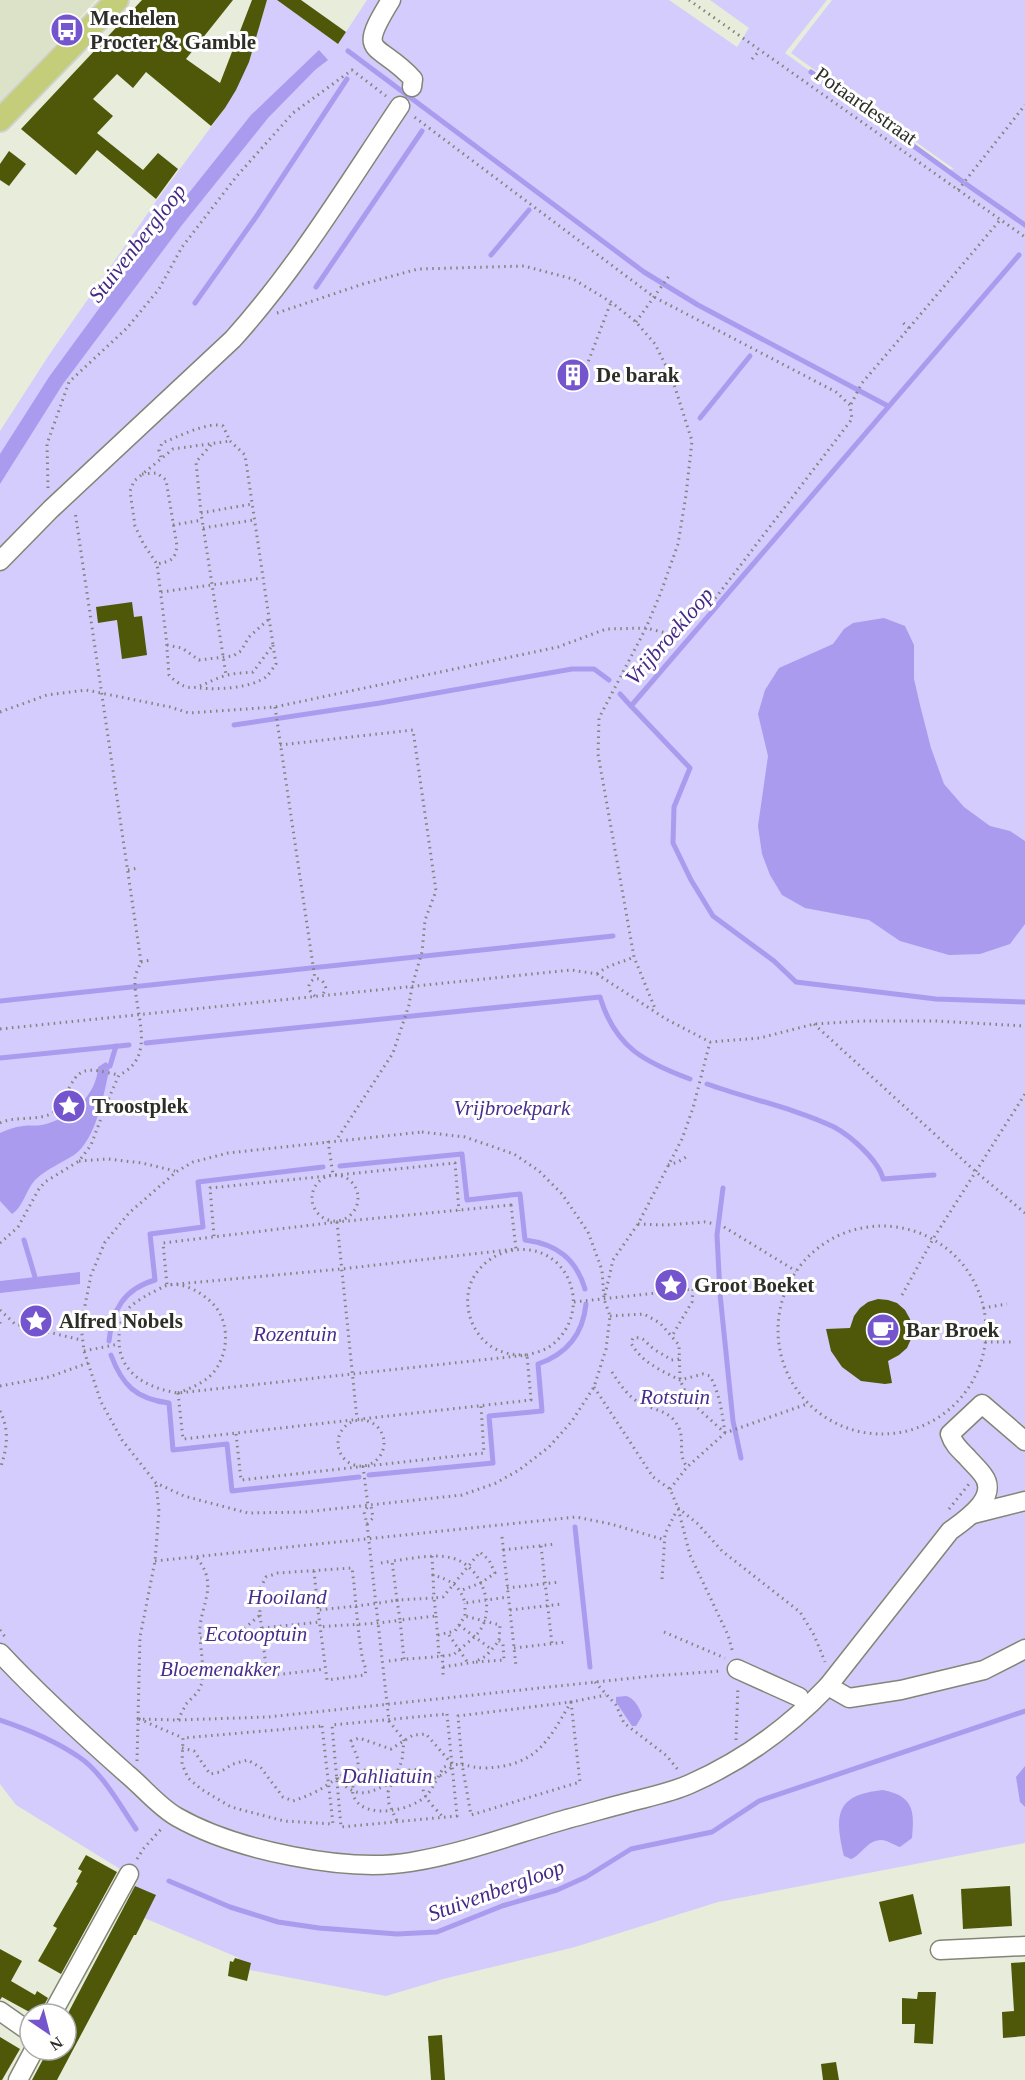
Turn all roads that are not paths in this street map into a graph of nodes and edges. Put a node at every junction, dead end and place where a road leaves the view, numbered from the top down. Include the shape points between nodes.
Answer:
1 (117, 0) edge
2 (392, 0) edge
3 (412, 87) dead end
4 (400, 106) road end
5 (0, 120) edge
6 (0, 561) edge
7 (1025, 1441) edge
8 (1025, 1501) edge
9 (973, 1514) junction
10 (6, 1649) edge
11 (1025, 1649) edge
12 (736, 1666) road end
13 (833, 1679) junction
14 (799, 1697) dead end
15 (129, 1874) road end
16 (1025, 1946) edge
17 (940, 1950) dead end
18 (59, 2002) edge
19 (0, 2011) edge
20 (18, 2024) edge
21 (28, 2062) edge
22 (18, 2080) edge

1 - 5 main road
2 - 3 street via 371,38 380,52 413,79
4 - 6 street via 290,270 253,317
7 - 9 street via 982,1404 950,1434 952,1442 985,1476 987,1490
8 - 9 street
9 - 13 street via 950,1531
10 - 13 street via 72,1724 175,1816 215,1835 295,1857 363,1866 409,1863 453,1854 689,1784 773,1736 802,1713
11 - 13 street via 984,1670 902,1690 849,1698
12 - 14 street
15 - 18 street
16 - 17 street
19 - 20 street
21 - 22 street

